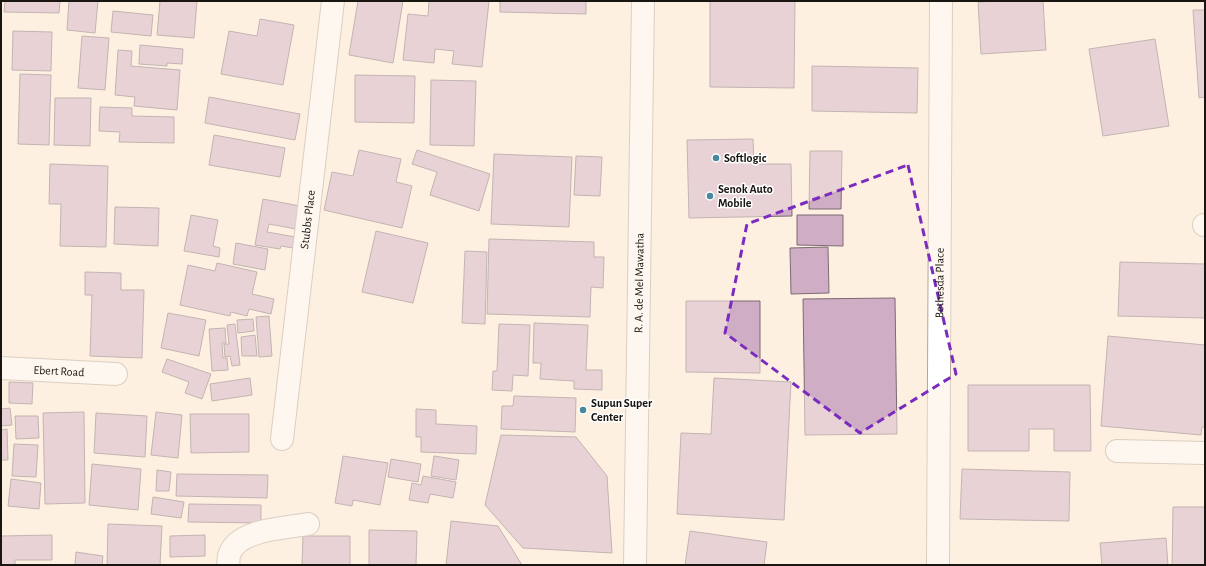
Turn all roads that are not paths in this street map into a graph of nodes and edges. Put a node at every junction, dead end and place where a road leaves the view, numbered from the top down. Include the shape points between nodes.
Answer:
1 (333, 1) edge
2 (643, 1) edge
3 (941, 1) edge
4 (1, 368) edge
5 (116, 374) dead end
6 (282, 439) dead end
7 (1117, 451) dead end
8 (1205, 453) edge
9 (308, 524) dead end
10 (228, 565) edge
11 (635, 565) edge
12 (938, 565) edge

1 - 6 main road, Stubbs Place
2 - 11 main road, R. A. de Mel Mawatha
3 - 12 main road, Bethesda Place
4 - 5 main road, Ebert Road
7 - 8 main road
9 - 10 main road via 254,533 239,541 230,552

